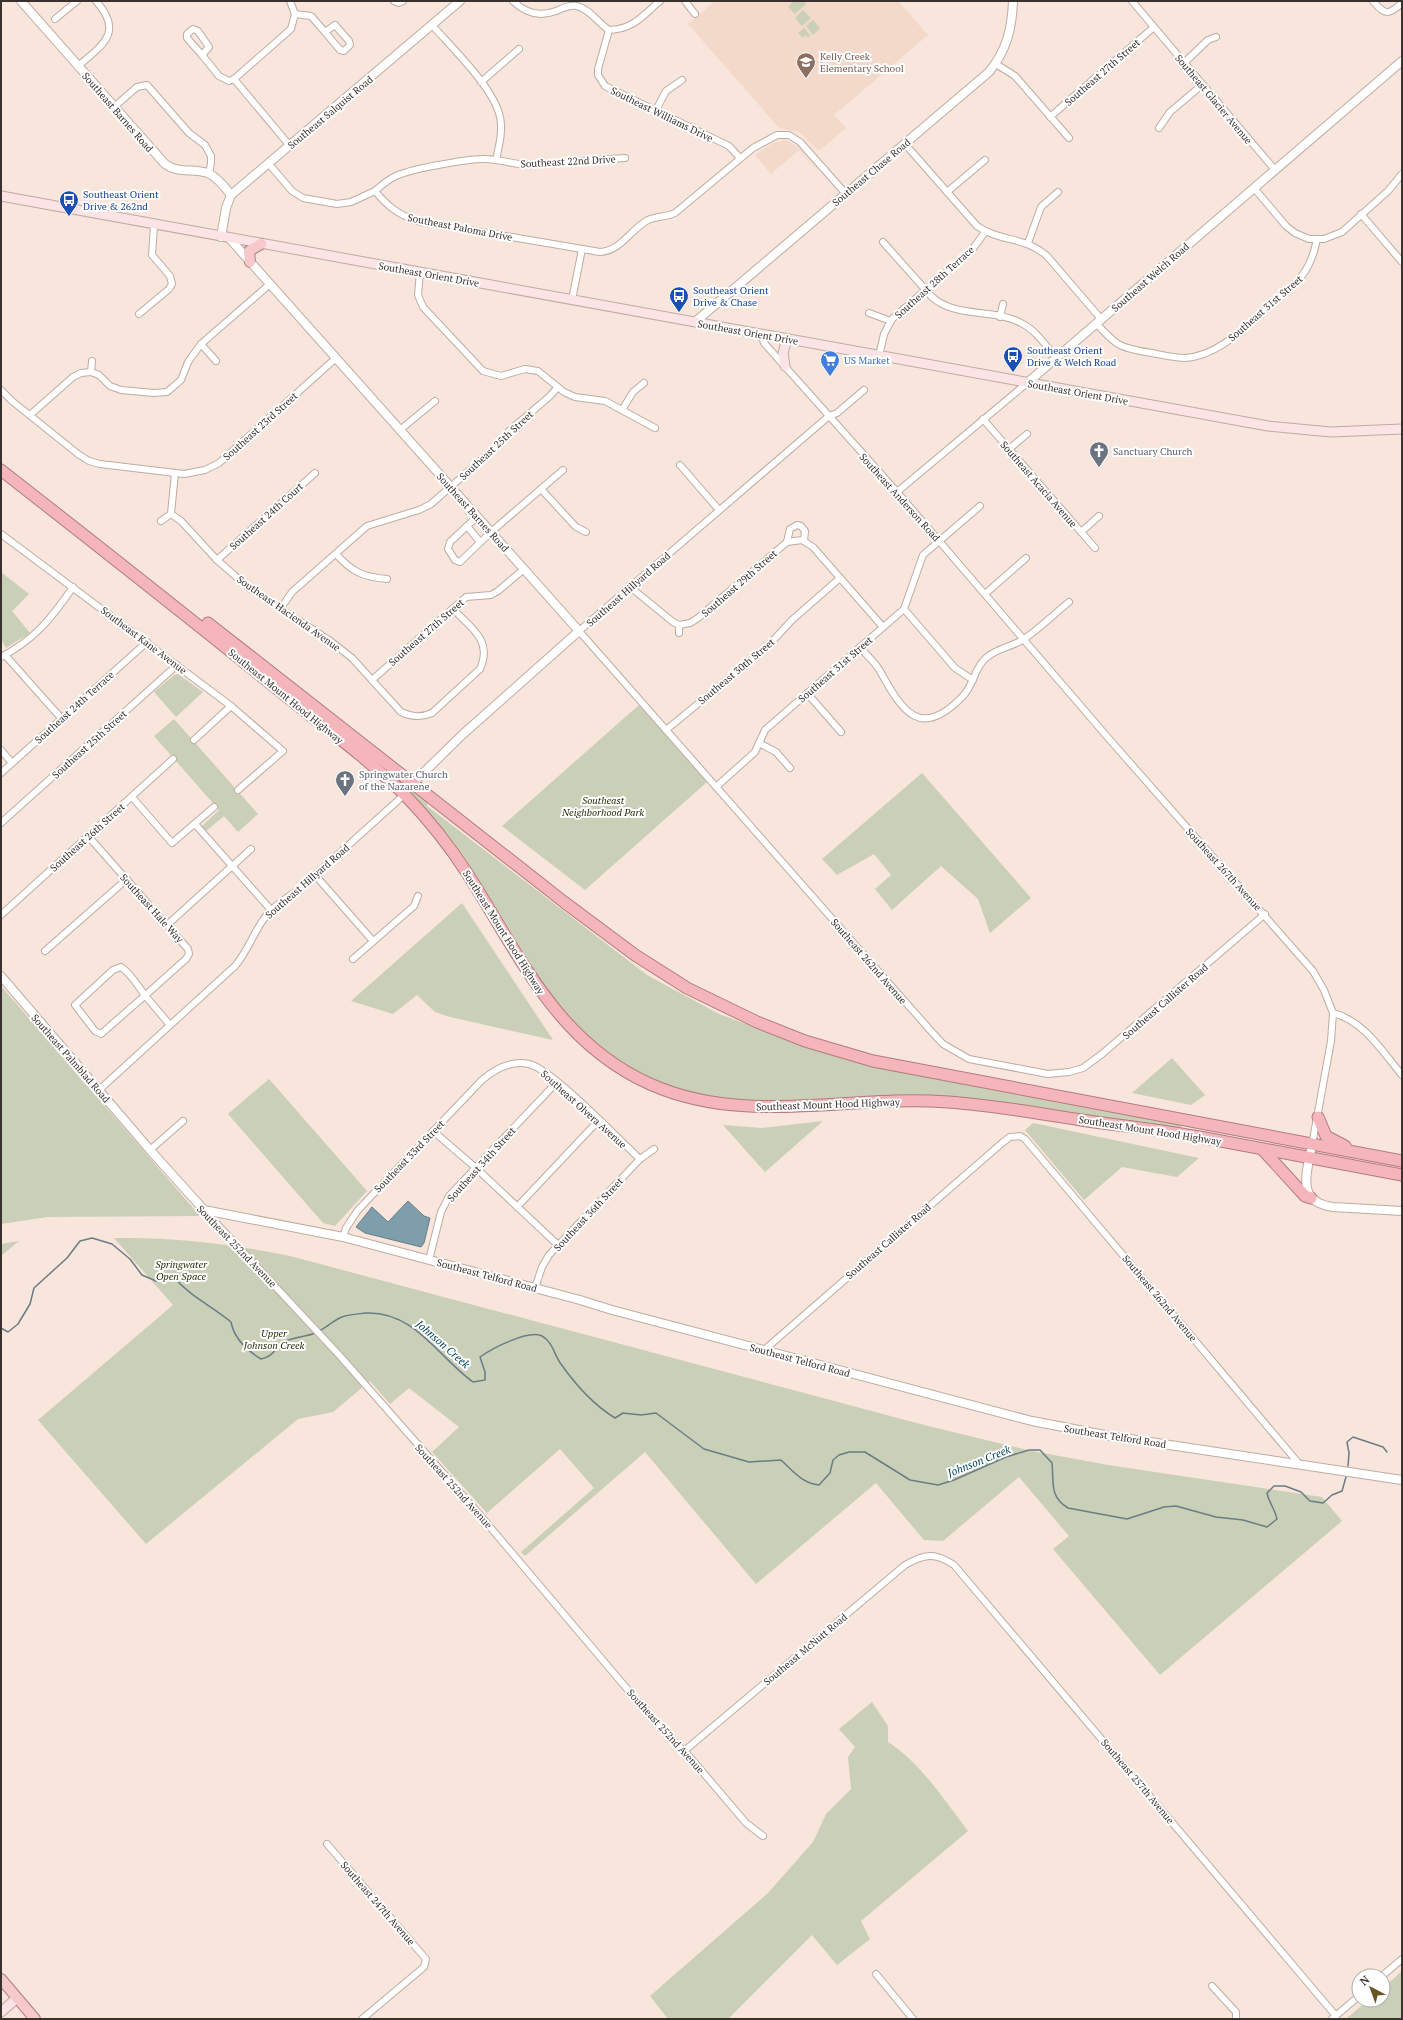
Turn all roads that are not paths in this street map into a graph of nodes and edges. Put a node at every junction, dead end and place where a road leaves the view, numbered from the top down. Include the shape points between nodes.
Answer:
1 (21, 1) edge
2 (77, 1) edge
3 (96, 1) edge
4 (290, 1) edge
5 (394, 1) edge
6 (403, 1) edge
7 (460, 1) edge
8 (513, 1) edge
9 (660, 1) edge
10 (684, 1) edge
11 (1013, 1) edge
12 (1132, 1) edge
13 (1373, 1) edge
14 (1402, 2) edge
15 (568, 3) edge
16 (295, 14) junction
17 (695, 14) dead end
18 (55, 19) dead end
19 (432, 25) junction
20 (1154, 27) junction
21 (609, 30) junction
22 (325, 32) dead end
23 (1216, 37) dead end
24 (519, 49) dead end
25 (202, 55) dead end
26 (1402, 61) edge
27 (1184, 63) junction
28 (996, 64) junction
29 (78, 66) junction
30 (234, 78) junction
31 (682, 80) dead end
32 (481, 82) junction
33 (1202, 85) junction
34 (114, 107) junction
35 (656, 110) junction
36 (1050, 117) junction
37 (1159, 128) dead end
38 (1069, 138) dead end
39 (905, 144) junction
40 (290, 146) junction
41 (625, 158) dead end
42 (740, 158) junction
43 (496, 160) junction
44 (985, 160) dead end
45 (269, 164) junction
46 (1275, 170) junction
47 (209, 174) junction
48 (1402, 174) edge
49 (1254, 188) junction
50 (375, 192) junction
51 (947, 192) junction
52 (1058, 192) dead end
53 (846, 194) junction
54 (231, 195) junction
55 (1, 196) edge
56 (1361, 214) junction
57 (154, 225) junction
58 (985, 232) junction
59 (225, 238) junction
60 (1317, 240) junction
61 (883, 242) dead end
62 (1028, 243) junction
63 (261, 244) junction
64 (582, 249) junction
65 (152, 255) junction
66 (145, 257) dead end
67 (250, 262) junction
68 (1402, 262) edge
69 (420, 272) junction
70 (270, 284) junction
71 (926, 290) junction
72 (572, 300) junction
73 (1003, 304) dead end
74 (869, 313) dead end
75 (139, 314) dead end
76 (1000, 317) junction
77 (891, 321) junction
78 (1098, 321) junction
79 (695, 322) junction
80 (760, 334) junction
81 (787, 339) junction
82 (201, 344) junction
83 (879, 356) junction
84 (336, 358) junction
85 (1056, 358) junction
86 (92, 361) dead end
87 (216, 361) dead end
88 (785, 366) junction
89 (91, 372) junction
90 (644, 383) dead end
91 (1026, 383) junction
92 (557, 388) junction
93 (1, 390) edge
94 (864, 390) dead end
95 (435, 401) dead end
96 (622, 410) junction
97 (30, 415) junction
98 (829, 416) junction
99 (983, 420) junction
100 (655, 428) dead end
101 (1402, 429) edge
102 (400, 430) junction
103 (1026, 434) dead end
104 (1009, 450) junction
105 (1, 461) edge
106 (680, 465) dead end
107 (1, 470) edge
108 (563, 470) dead end
109 (175, 473) junction
110 (315, 473) dead end
111 (450, 487) junction
112 (541, 489) junction
113 (897, 492) junction
114 (980, 506) dead end
115 (719, 510) junction
116 (171, 514) junction
117 (1099, 516) dead end
118 (477, 517) junction
119 (161, 521) dead end
120 (467, 526) junction
121 (491, 532) junction
122 (586, 532) dead end
123 (1081, 532) junction
124 (1, 534) edge
125 (801, 540) junction
126 (939, 541) junction
127 (480, 542) junction
128 (787, 542) junction
129 (1095, 548) dead end
130 (336, 554) junction
131 (1026, 558) dead end
132 (216, 560) junction
133 (524, 569) junction
134 (840, 578) junction
135 (387, 579) dead end
136 (629, 586) junction
137 (73, 587) junction
138 (985, 594) junction
139 (1069, 602) dead end
140 (281, 608) junction
141 (453, 608) junction
142 (904, 609) junction
143 (679, 625) junction
144 (883, 627) junction
145 (579, 631) junction
146 (679, 633) dead end
147 (1024, 639) junction
148 (146, 642) junction
149 (860, 647) junction
150 (3, 656) edge
151 (1041, 659) joint
152 (177, 665) junction
153 (372, 680) junction
154 (973, 680) junction
155 (807, 693) junction
156 (231, 706) junction
157 (61, 718) junction
158 (666, 730) junction
159 (841, 732) dead end
160 (194, 740) dead end
161 (759, 743) junction
162 (351, 748) junction
163 (1, 750) edge
164 (174, 759) dead end
165 (12, 763) junction
166 (790, 768) dead end
167 (1, 773) edge
168 (413, 783) junction
169 (716, 787) junction
170 (238, 790) dead end
171 (404, 795) junction
172 (132, 797) junction
173 (214, 807) dead end
174 (1, 823) edge
175 (195, 824) junction
176 (88, 836) junction
177 (252, 849) dead end
178 (232, 866) junction
179 (315, 874) junction
180 (126, 879) junction
181 (418, 896) dead end
182 (272, 910) junction
183 (1265, 914) junction
184 (1, 915) edge
185 (167, 925) junction
186 (373, 941) junction
187 (45, 951) dead end
188 (353, 959) dead end
189 (1, 976) edge
190 (145, 996) junction
191 (1332, 1014) junction
192 (170, 1025) junction
193 (1057, 1073) joint
194 (1402, 1075) edge
195 (482, 1080) joint
196 (557, 1082) junction
197 (99, 1090) junction
198 (1318, 1116) junction
199 (183, 1121) dead end
200 (598, 1121) junction
201 (433, 1131) junction
202 (1016, 1135) joint
203 (1202, 1137) junction
204 (141, 1140) joint
205 (1312, 1145) junction
206 (654, 1149) dead end
207 (1262, 1149) junction
208 (150, 1150) junction
209 (1370, 1155) junction
210 (640, 1159) junction
211 (1310, 1159) junction
212 (1402, 1161) edge
213 (1402, 1167) edge
214 (476, 1168) junction
215 (1402, 1175) edge
216 (1311, 1198) junction
217 (517, 1207) junction
218 (204, 1210) junction
219 (1402, 1211) edge
220 (343, 1237) junction
221 (558, 1245) junction
222 (429, 1260) junction
223 (535, 1288) junction
224 (763, 1351) junction
225 (1300, 1465) junction
226 (1402, 1480) edge
227 (932, 1556) joint
228 (683, 1752) junction
229 (763, 1836) dead end
230 (327, 1844) dead end
231 (1402, 1959) edge
232 (1391, 1968) edge
233 (876, 1974) dead end
234 (1, 1979) edge
235 (1212, 1986) dead end
236 (17, 1998) junction
237 (1351, 2003) edge
238 (1, 2012) edge
239 (1334, 2017) edge
240 (35, 2019) edge
241 (362, 2019) edge
242 (913, 2019) edge
243 (1236, 2019) edge

1 - 29 street, Southeast Barnes Road
2 - 18 street
3 - 29 street via 107,14 110,30 104,43
4 - 16 street
5 - 6 street
7 - 19 street, Southeast Salquist Road
8 - 15 street via 522,9 538,14 554,12
9 - 21 street via 632,26
10 - 17 street
11 - 28 street, Southeast Chase Road via 1010,30
12 - 20 street, Southeast Glacier Avenue
13 - 14 street via 1386,13
15 - 21 street via 583,8
16 - 22 street via 311,16
16 - 30 street via 291,29
19 - 32 street
19 - 40 street, Southeast Salquist Road
20 - 27 street, Southeast Glacier Avenue
20 - 36 street, Southeast 27th Street
21 - 35 street, Southeast Williams Drive via 598,69 602,81 610,90
23 - 27 street via 1208,40
24 - 32 street
25 - 30 street via 223,79 229,81
26 - 46 street, Southeast Welch Road
27 - 33 street, Southeast Glacier Avenue
28 - 36 street via 1016,76
28 - 39 street, Southeast Chase Road via 982,79
29 - 34 street, Southeast Barnes Road
30 - 40 street
31 - 35 street via 666,92
32 - 43 street via 495,101 500,118 501,136
33 - 37 street via 1170,112
33 - 46 street, Southeast Glacier Avenue
34 - 47 street, Southeast Barnes Road via 169,167 178,171
34 - 47 street via 136,87 147,85 189,133 205,145 211,156
35 - 42 street, Southeast Williams Drive via 728,146
36 - 38 street
39 - 51 street
39 - 53 street, Southeast Chase Road
40 - 45 street, Southeast Salquist Road
41 - 43 street, Southeast 22nd Drive via 526,164 509,164
42 - 53 street via 770,137 789,135 800,142
42 - 64 street, Southeast Paloma Drive via 675,213 651,219 612,250 600,252
43 - 50 street, Southeast 22nd Drive via 470,160 408,172 390,179
44 - 51 street
45 - 50 street via 292,191 303,198 337,204 351,202
45 - 54 street, Southeast Salquist Road
46 - 49 street, Southeast Welch Road
47 - 54 street
48 - 56 street via 1388,191
49 - 60 street via 1291,230 1300,236
49 - 78 street, Southeast Welch Road
50 - 64 street, Southeast Paloma Drive via 393,210 417,221
51 - 58 street
52 - 62 street via 1041,207
53 - 79 street, Southeast Chase Road
54 - 59 street via 226,208
55 - 57 main road, Southeast Orient Drive
56 - 60 street via 1336,235
56 - 68 street
57 - 59 main road, Southeast Orient Drive
57 - 65 street
58 - 62 street
58 - 71 street, Southeast 28th Terrace via 972,250
59 - 63 main road, Southeast Orient Drive
59 - 67 street, Southeast Barnes Road
60 - 78 street, Southeast 31st Street via 1310,265 1301,278 1233,337 1201,354 1177,358 1122,348 1110,339
61 - 71 street
62 - 78 street, Southeast 31st Street via 1047,256
63 - 67 main road via 249,251
63 - 69 main road, Southeast Orient Drive
64 - 72 street
65 - 66 street
65 - 75 street via 170,276 172,284
67 - 70 street, Southeast Barnes Road
69 - 72 main road, Southeast Orient Drive
69 - 92 street via 418,295 423,307 478,367 501,376 532,369 543,374
70 - 82 street
70 - 84 street, Southeast Barnes Road
71 - 76 street via 937,301 947,306
71 - 77 street, Southeast 28th Terrace
72 - 79 main road, Southeast Orient Drive
73 - 76 street
74 - 77 street
76 - 85 street via 1026,325
77 - 83 street, Southeast 28th Terrace via 884,334
78 - 85 street, Southeast Welch Road
79 - 80 main road, Southeast Orient Drive
80 - 81 main road, Southeast Orient Drive
80 - 88 street, Southeast Anderson Road via 764,343
81 - 83 main road, Southeast Orient Drive
81 - 88 main road via 783,352
82 - 87 street
82 - 89 street via 188,362 181,380 167,392 121,390 110,386 99,375
83 - 91 main road, Southeast Orient Drive
84 - 102 street, Southeast Barnes Road
84 - 109 street, Southeast 23rd Street via 219,463 198,472
85 - 91 street, Southeast Welch Road
86 - 89 street
88 - 98 street, Southeast Anderson Road
89 - 97 street via 73,377
90 - 96 street via 629,397
91 - 99 street, Southeast Welch Road
91 - 101 main road, Southeast Orient Drive via 1283,429 1344,433
92 - 96 street via 575,397 599,399
92 - 111 street, Southeast 25th Street
93 - 97 street, Southeast 23rd Street
94 - 98 street, Southeast Hillyard Road via 837,413
95 - 102 street
96 - 100 street
97 - 109 street, Southeast 23rd Street via 89,461
98 - 113 street, Southeast Anderson Road
98 - 115 street, Southeast Hillyard Road
99 - 104 street, Southeast Acacia Avenue
99 - 113 street, Southeast Welch Road
102 - 111 street, Southeast Barnes Road
103 - 104 street
104 - 123 street, Southeast Acacia Avenue
105 - 168 highway, Southeast Mount Hood Highway
106 - 115 street
107 - 162 highway, Southeast Mount Hood Highway via 173,604
108 - 112 street
109 - 116 street
110 - 132 street, Southeast 24th Court
111 - 118 street, Southeast Barnes Road
111 - 130 street, Southeast 25th Street via 425,508 367,526
112 - 121 street
112 - 122 street via 576,527
113 - 126 street, Southeast Anderson Road
114 - 126 street
115 - 136 street, Southeast Hillyard Road
116 - 119 street
116 - 132 street, Southeast Hacienda Avenue via 181,520
117 - 123 street
118 - 120 street
118 - 121 street, Southeast Barnes Road
120 - 127 street
120 - 127 street via 447,547 455,560 460,562
121 - 127 street
121 - 133 street, Southeast Barnes Road
123 - 129 street, Southeast Acacia Avenue
124 - 137 street, Southeast Kane Avenue
125 - 128 street, Southeast 29th Street
125 - 128 street via 805,532 797,525 790,529
125 - 134 street via 813,547
126 - 138 street, Southeast Anderson Road
126 - 142 street via 921,559
128 - 143 street, Southeast 29th Street via 698,618
130 - 135 street via 355,572
130 - 140 street, Southeast 25th Street via 292,592
131 - 138 street
132 - 140 street, Southeast Hacienda Avenue via 249,588
133 - 141 street, Southeast 27th Street via 491,595 466,597
133 - 145 street, Southeast Barnes Road
134 - 144 street
134 - 158 street, Southeast 30th Street via 792,620 766,648
136 - 143 street
136 - 145 street, Southeast Hillyard Road
137 - 148 street, Southeast Kane Avenue
137 - 150 street via 37,633
138 - 147 street, Southeast Anderson Road
139 - 147 street
140 - 153 street, Southeast Hacienda Avenue via 352,658
141 - 153 street, Southeast 27th Street
141 - 153 street, Southeast Hacienda Avenue via 481,639 485,656 480,669 440,706 425,716 409,716 402,712
142 - 144 street, Southeast 31st Street
142 - 154 street via 955,668
143 - 146 street
144 - 149 street, Southeast 31st Street
145 - 158 street, Southeast Barnes Road
145 - 168 street, Southeast Hillyard Road via 462,735
147 - 151 street, Southeast Anderson Road
147 - 154 street via 987,656 979,665
148 - 152 street, Southeast Kane Avenue
148 - 157 street, Southeast 24th Terrace
149 - 154 street via 879,670 892,693 911,714 924,720 939,717 963,696
149 - 155 street, Southeast 31st Street
150 - 157 street
151 - 183 street, Southeast 267th Avenue
152 - 156 street, Southeast Kane Avenue
152 - 174 street, Southeast 25th Street
155 - 159 street
155 - 161 street, Southeast 31st Street via 765,730
156 - 160 street
156 - 170 street, Southeast Kane Avenue via 283,751
157 - 165 street, Southeast 24th Terrace
158 - 169 street, Southeast Barnes Road
161 - 166 street via 776,752
161 - 169 street, Southeast 31st Street via 750,757
162 - 168 highway via 364,753 406,785
162 - 171 highway, Southeast Mount Hood Highway
163 - 165 street
164 - 172 street, Southeast 26th Street
165 - 167 street, Southeast 24th Terrace
168 - 205 highway, Southeast Mount Hood Highway via 635,955 707,998 787,1035 874,1061
169 - 193 street, Southeast 262nd Avenue via 942,1044 969,1059 1048,1074
171 - 179 street, Southeast Hillyard Road
171 - 203 highway, Southeast Mount Hood Highway via 461,863 529,975 558,1014 594,1050 648,1083 689,1098 727,1106 778,1108 890,1101 945,1102
172 - 175 street via 172,843
172 - 176 street, Southeast 26th Street
173 - 175 street
175 - 178 street
176 - 180 street, Southeast Hale Way
176 - 184 street, Southeast 26th Street
177 - 178 street
178 - 182 street
178 - 185 street
179 - 182 street, Southeast Hillyard Road
179 - 186 street
180 - 185 street, Southeast Hale Way
180 - 187 street
181 - 186 street via 414,906
182 - 192 street, Southeast Hillyard Road via 235,966
183 - 191 street, Southeast 267th Avenue via 1313,971 1324,990
183 - 193 street, Southeast Callister Road via 1102,1054 1083,1068
185 - 190 street, Southeast Hale Way via 188,948 189,954
186 - 188 street
189 - 197 street, Southeast Palmblad Road
190 - 190 street via 101,1034 95,1031 75,1005 113,970 121,966 128,971
190 - 192 street
191 - 194 street via 1345,1016 1360,1026
191 - 198 street via 1331,1041
192 - 197 street, Southeast Hillyard Road
195 - 196 street, Southeast Olvera Avenue via 499,1069 518,1063 530,1064 541,1069
195 - 201 street, Southeast 33rd Street
196 - 200 street, Southeast Olvera Avenue
196 - 214 street, Southeast 34th Street
197 - 204 street, Southeast Palmblad Road
198 - 205 street
198 - 209 highway via 1323,1131 1330,1139
199 - 208 street
200 - 210 street, Southeast Olvera Avenue
200 - 217 street
201 - 214 street
201 - 220 street, Southeast 33rd Street via 358,1210
202 - 224 street, Southeast Callister Road via 1002,1143
202 - 225 street, Southeast 262nd Avenue via 1025,1139
203 - 205 highway via 1237,1136 1301,1149
203 - 207 highway, Southeast Mount Hood Highway
204 - 208 street, Southeast 252nd Avenue
205 - 209 highway, Southeast Mount Hood Highway
205 - 211 street
206 - 210 street, Southeast 36th Street
207 - 211 highway, Southeast Mount Hood Highway
207 - 216 highway via 1305,1196
208 - 218 street, Southeast 252nd Avenue
209 - 212 highway, Southeast Mount Hood Highway
210 - 221 street, Southeast 36th Street
211 - 213 highway via 1321,1154 1389,1168
211 - 215 highway, Southeast Mount Hood Highway
211 - 216 street via 1306,1181
214 - 217 street
214 - 222 street, Southeast 34th Street via 449,1196
216 - 219 street via 1323,1206
217 - 221 street
218 - 220 street, Southeast Telford Road
218 - 228 street, Southeast 252nd Avenue via 313,1325
220 - 222 street, Southeast Telford Road
221 - 223 street, Southeast 36th Street via 542,1267
222 - 223 street, Southeast Telford Road
223 - 224 street, Southeast Telford Road
224 - 225 street, Southeast Telford Road via 1032,1421 1110,1436
225 - 226 street, Southeast Telford Road
227 - 228 street, Southeast McNutt Road via 919,1558 905,1565
227 - 239 street, Southeast 257th Avenue via 944,1558 954,1565
228 - 229 street, Southeast 252nd Avenue via 746,1823
230 - 241 street, Southeast 247th Avenue via 424,1955 426,1964
231 - 232 street
233 - 242 street
234 - 236 main road
235 - 243 street via 1236,2012
236 - 238 main road
236 - 240 main road
237 - 239 street

